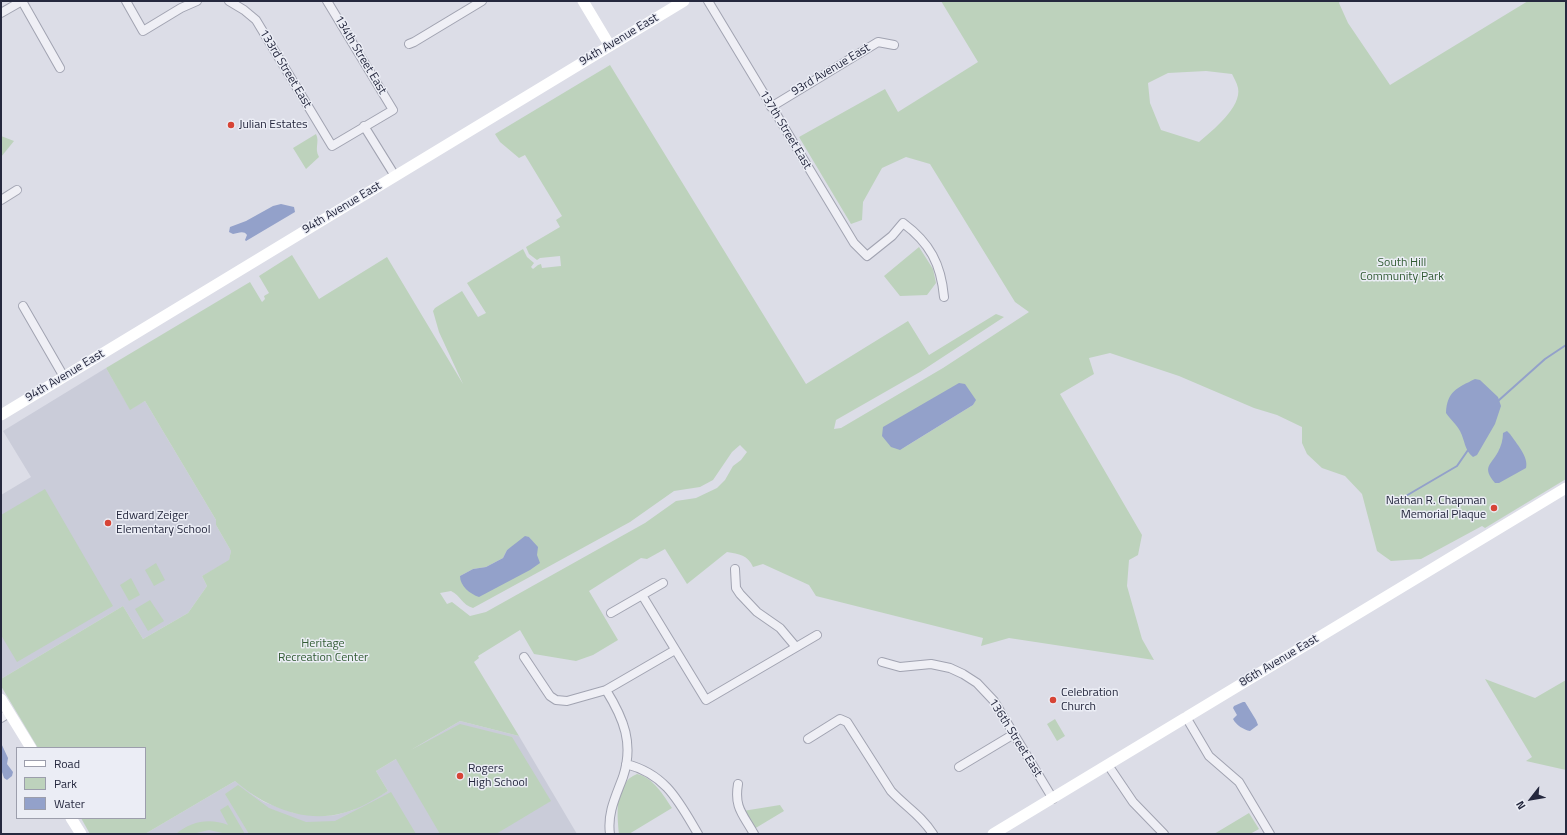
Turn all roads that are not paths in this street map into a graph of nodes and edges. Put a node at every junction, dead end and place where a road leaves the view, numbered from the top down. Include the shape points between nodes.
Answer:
1 (22, 1) edge
2 (126, 1) edge
3 (197, 1) edge
4 (229, 1) edge
5 (327, 1) edge
6 (482, 1) edge
7 (583, 1) edge
8 (684, 1) edge
9 (708, 1) edge
10 (1, 13) edge
11 (409, 44) dead end
12 (894, 45) dead end
13 (610, 46) junction
14 (60, 68) dead end
15 (770, 107) junction
16 (364, 126) junction
17 (395, 176) junction
18 (17, 190) dead end
19 (1, 200) edge
20 (944, 298) dead end
21 (23, 306) dead end
22 (64, 377) junction
23 (1, 415) edge
24 (1566, 488) edge
25 (735, 569) dead end
26 (662, 583) dead end
27 (642, 595) junction
28 (610, 613) dead end
29 (817, 635) dead end
30 (796, 647) junction
31 (675, 650) junction
32 (524, 657) dead end
33 (882, 662) dead end
34 (606, 690) junction
35 (1, 699) edge
36 (5, 716) edge
37 (1186, 717) junction
38 (1014, 734) junction
39 (808, 739) dead end
40 (29, 747) edge
41 (626, 764) junction
42 (1108, 765) junction
43 (959, 767) dead end
44 (738, 784) dead end
45 (1052, 798) junction
46 (72, 819) edge
47 (81, 834) edge
48 (610, 834) edge
49 (698, 834) edge
50 (754, 834) edge
51 (933, 834) edge
52 (993, 834) edge
53 (1164, 834) edge
54 (1270, 834) edge

1 - 10 street
1 - 14 street
2 - 3 street via 143,31
4 - 16 street, 133rd Street East via 256,20 332,146
5 - 16 street, 134th Street East via 393,110
6 - 11 street
7 - 13 street
8 - 13 street, 94th Avenue East
9 - 15 street, 137th Street East
12 - 15 street, 93rd Avenue East via 878,42
13 - 17 street, 94th Avenue East
15 - 20 street, 137th Street East via 854,243 867,256 892,236 903,223 914,231 931,251 941,273
16 - 17 street
17 - 22 street, 94th Avenue East
18 - 19 street
21 - 22 street
22 - 23 street, 94th Avenue East
24 - 37 street, 86th Avenue East
25 - 30 street via 736,588 740,594 757,612 780,628
26 - 27 street
27 - 28 street
27 - 31 street
29 - 30 street
30 - 31 street via 706,700
31 - 34 street
32 - 34 street via 546,691 556,700 567,701
33 - 38 street, 136th Street East via 900,667 931,664 963,674 988,694
34 - 41 street via 623,722 628,742
35 - 36 street
36 - 40 street
37 - 42 street, 86th Avenue East
37 - 54 street via 1209,756 1240,782
38 - 43 street
38 - 45 street, 136th Street East
39 - 51 street via 840,719 847,722 891,791 921,817
41 - 48 street via 612,805
41 - 49 street via 643,770 663,783 680,804
42 - 45 street, 86th Avenue East
42 - 53 street via 1133,802
44 - 50 street via 737,803
45 - 52 street, 86th Avenue East
46 - 47 street

